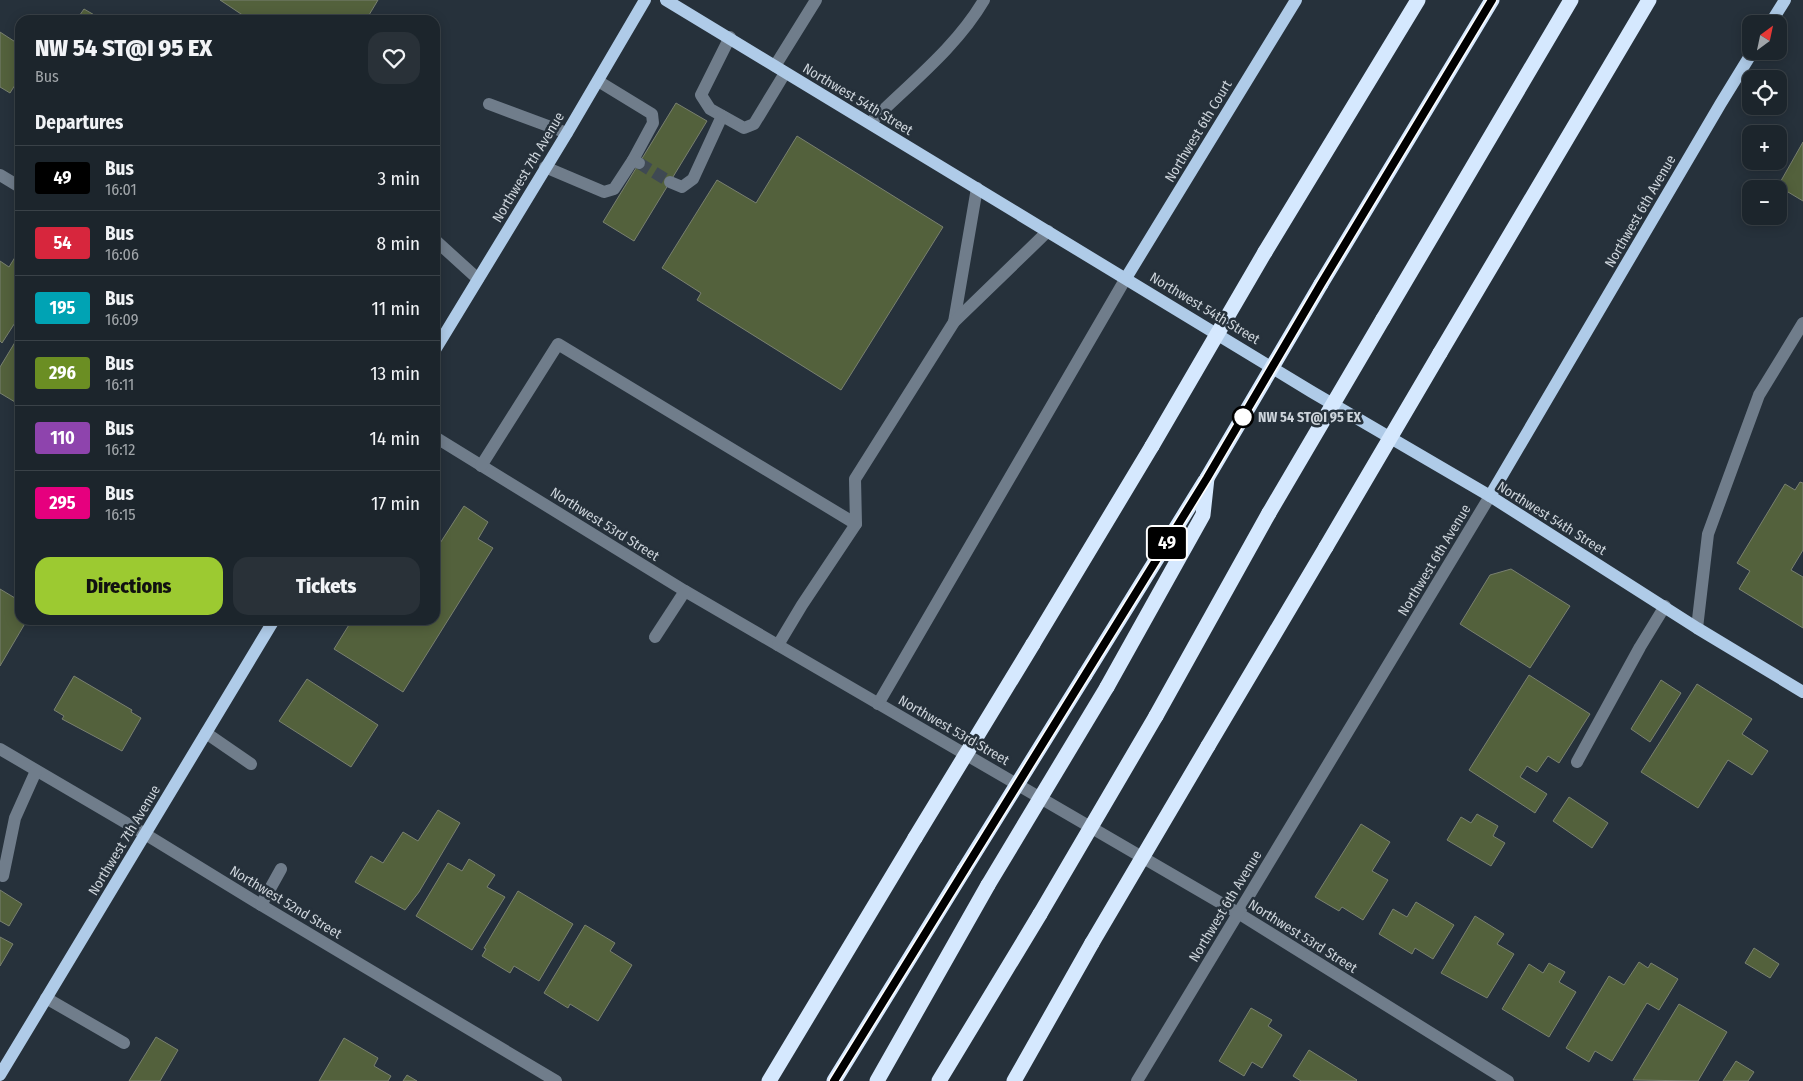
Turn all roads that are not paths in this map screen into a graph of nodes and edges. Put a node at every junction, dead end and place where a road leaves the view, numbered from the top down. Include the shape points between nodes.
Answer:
1 (645, 0) edge
2 (666, 0) edge
3 (816, 0) edge
4 (984, 0) edge
5 (1296, 0) edge
6 (1418, 0) edge
7 (1492, 0) edge
8 (1571, 0) edge
9 (1649, 0) edge
10 (1785, 0) edge
11 (1776, 15) edge
12 (730, 37) junction
13 (1747, 60) edge
14 (780, 70) junction
15 (598, 81) junction
16 (489, 104) dead end
17 (722, 116) junction
18 (870, 123) junction
19 (567, 133) junction
20 (545, 167) junction
21 (0, 175) edge
22 (670, 182) tunnel mouth
23 (15, 184) edge
24 (977, 188) junction
25 (1048, 231) junction
26 (440, 245) edge
27 (1126, 278) junction
28 (478, 279) junction
29 (954, 322) junction
30 (1803, 323) edge
31 (440, 342) edge
32 (440, 440) edge
33 (481, 466) junction
34 (1207, 478) junction
35 (1490, 496) junction
36 (856, 524) junction
37 (685, 591) junction
38 (1664, 606) junction
39 (271, 625) edge
40 (1697, 628) junction
41 (655, 637) dead end
42 (778, 645) junction
43 (1803, 692) edge
44 (878, 704) junction
45 (206, 733) junction
46 (0, 749) edge
47 (1578, 762) dead end
48 (251, 764) dead end
49 (36, 770) junction
50 (145, 834) junction
51 (281, 869) dead end
52 (2, 876) dead end
53 (261, 905) junction
54 (1238, 913) junction
55 (46, 998) junction
56 (124, 1044) dead end
57 (0, 1075) edge
58 (556, 1081) edge
59 (770, 1081) edge
60 (834, 1081) edge
61 (878, 1081) edge
62 (938, 1081) edge
63 (1014, 1081) edge
64 (1137, 1081) edge
65 (1508, 1081) edge

1 - 15 main road, Northwest 7th Avenue
2 - 12 main road, Northwest 54th Street
3 - 14 street
4 - 18 street via 944,51
5 - 27 main road, Northwest 6th Court
6 - 59 highway, bridge
7 - 34 highway, bridge
8 - 62 highway, bridge via 1269,513 1156,716
9 - 63 highway, bridge via 1092,943
10 - 11 main road
12 - 14 main road, Northwest 54th Street
12 - 17 street via 701,95 710,109
13 - 35 main road, Northwest 6th Avenue
14 - 17 street via 754,124 744,128
14 - 18 main road, Northwest 54th Street
15 - 19 main road, Northwest 7th Avenue
15 - 20 street via 652,114 653,123 636,162 614,189 604,192
16 - 19 street
17 - 22 street via 693,179 682,187
18 - 24 main road, Northwest 54th Street
19 - 20 main road, Northwest 7th Avenue
20 - 28 main road, Northwest 7th Avenue
21 - 23 street
24 - 25 main road, Northwest 54th Street
24 - 29 street
25 - 27 main road, Northwest 54th Street
25 - 29 street
26 - 28 street
27 - 35 main road, Northwest 54th Street
27 - 44 street
28 - 31 main road, Northwest 7th Avenue
29 - 36 street via 855,479
30 - 40 street via 1759,395 1708,534
32 - 33 street, Northwest 53rd Street
33 - 36 street via 558,344
33 - 37 street, Northwest 53rd Street
34 - 60 highway, bridge
34 - 61 highway, bridge via 1203,516
35 - 38 main road, Northwest 54th Street
35 - 54 street, Northwest 6th Avenue
36 - 42 street
37 - 41 street
37 - 42 street, Northwest 53rd Street
38 - 40 main road, Northwest 54th Street
38 - 47 street
39 - 45 main road, Northwest 7th Avenue
40 - 43 main road, Northwest 54th Street
42 - 44 street, Northwest 53rd Street
44 - 54 street, Northwest 53rd Street
45 - 48 street
45 - 50 main road, Northwest 7th Avenue
46 - 49 street, Northwest 52nd Street
49 - 50 street, Northwest 52nd Street
49 - 52 street via 15,818
50 - 53 street, Northwest 52nd Street
50 - 55 main road, Northwest 7th Avenue
51 - 53 street
53 - 58 street, Northwest 52nd Street
54 - 64 street, Northwest 6th Avenue
54 - 65 street, Northwest 53rd Street
55 - 56 street
55 - 57 main road, Northwest 7th Avenue

